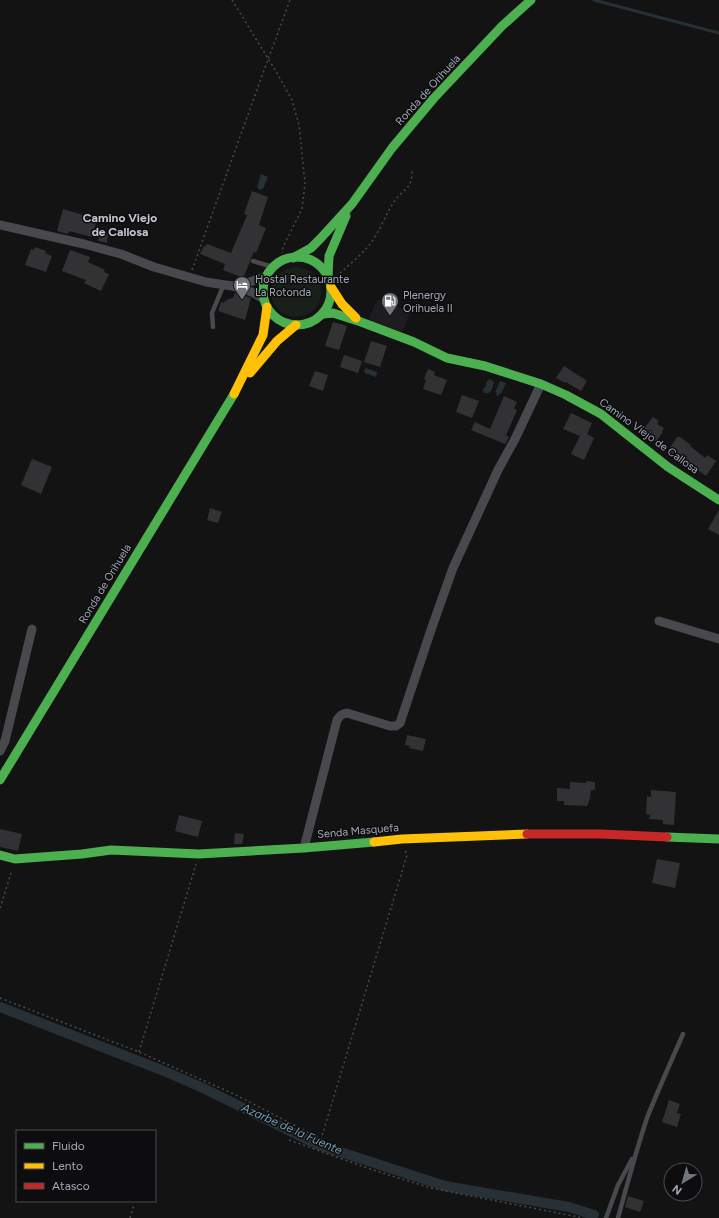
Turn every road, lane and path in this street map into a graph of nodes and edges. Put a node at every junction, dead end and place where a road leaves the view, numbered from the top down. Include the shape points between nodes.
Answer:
1 (232, 0) edge
2 (290, 0) edge
3 (531, 0) edge
4 (268, 58) junction
5 (412, 171) dead end
6 (352, 204) junction
7 (0, 225) edge
8 (292, 258) junction
9 (253, 261) dead end
10 (282, 261) junction
11 (273, 267) junction
12 (267, 276) junction
13 (190, 277) junction
14 (330, 282) junction
15 (228, 285) junction
16 (266, 303) junction
17 (323, 314) junction
18 (361, 322) junction
19 (296, 325) junction
20 (213, 327) dead end
21 (541, 384) junction
22 (230, 400) junction
23 (719, 500) edge
24 (659, 621) dead end
25 (32, 629) dead end
26 (719, 639) edge
27 (0, 751) edge
28 (0, 780) edge
29 (402, 839) junction
30 (719, 839) edge
31 (304, 848) junction
32 (199, 854) junction
33 (0, 856) edge
34 (15, 859) junction
35 (0, 908) edge
36 (0, 998) edge
37 (683, 1034) dead end
38 (139, 1052) junction
39 (289, 1140) dead end
40 (637, 1150) junction
41 (134, 1205) dead end
42 (130, 1218) edge
43 (583, 1218) edge
44 (606, 1218) edge
45 (618, 1218) edge

1 - 4 path
2 - 4 path
3 - 6 main road, Ronda de Orihuela via 502,26 434,98 392,148
4 - 10 path via 292,100 299,125 305,183 302,209 282,247
4 - 13 path
5 - 14 path via 409,187 395,200 373,240
6 - 8 main road, Ronda de Orihuela via 311,248
6 - 14 main road, Ronda de Orihuela via 329,256
7 - 13 street via 121,254
8 - 10 main road, Ronda de Orihuela
8 - 14 main road, Ronda de Orihuela via 314,261 322,268
9 - 11 lane
10 - 11 main road, Ronda de Orihuela
11 - 12 main road, Ronda de Orihuela
12 - 15 street via 248,283
12 - 16 main road, Ronda de Orihuela via 263,291
13 - 15 street
14 - 17 main road, Ronda de Orihuela via 331,296
14 - 18 main road via 338,300
15 - 16 street via 252,292
15 - 20 lane via 212,313
16 - 19 main road via 279,320
16 - 22 main road, Ronda de Orihuela via 263,334
17 - 18 main road, Camino Viejo de Callosa via 333,313
17 - 19 main road, Ronda de Orihuela via 307,324
18 - 21 main road, Camino Viejo de Callosa via 414,342 447,358 485,366
19 - 22 main road, Ronda de Orihuela via 274,344
21 - 23 main road, Camino Viejo de Callosa via 600,414 668,467
21 - 31 street via 453,568 400,723 390,726 347,713 342,714 337,720
22 - 28 main road, Ronda de Orihuela
24 - 26 street
25 - 27 street via 5,741
29 - 30 main road, Senda Masquefa via 521,834 601,834
29 - 31 main road, Senda Masquefa
29 - 38 path via 407,855 321,1139 234,1094
31 - 32 main road, Senda Masquefa
32 - 34 main road, Senda Masquefa via 110,850
32 - 38 path
33 - 34 main road, Senda Masquefa
34 - 35 path
36 - 38 path
37 - 40 lane via 647,1118
39 - 43 path via 431,1188
40 - 44 lane via 618,1185
40 - 45 lane
41 - 42 path

